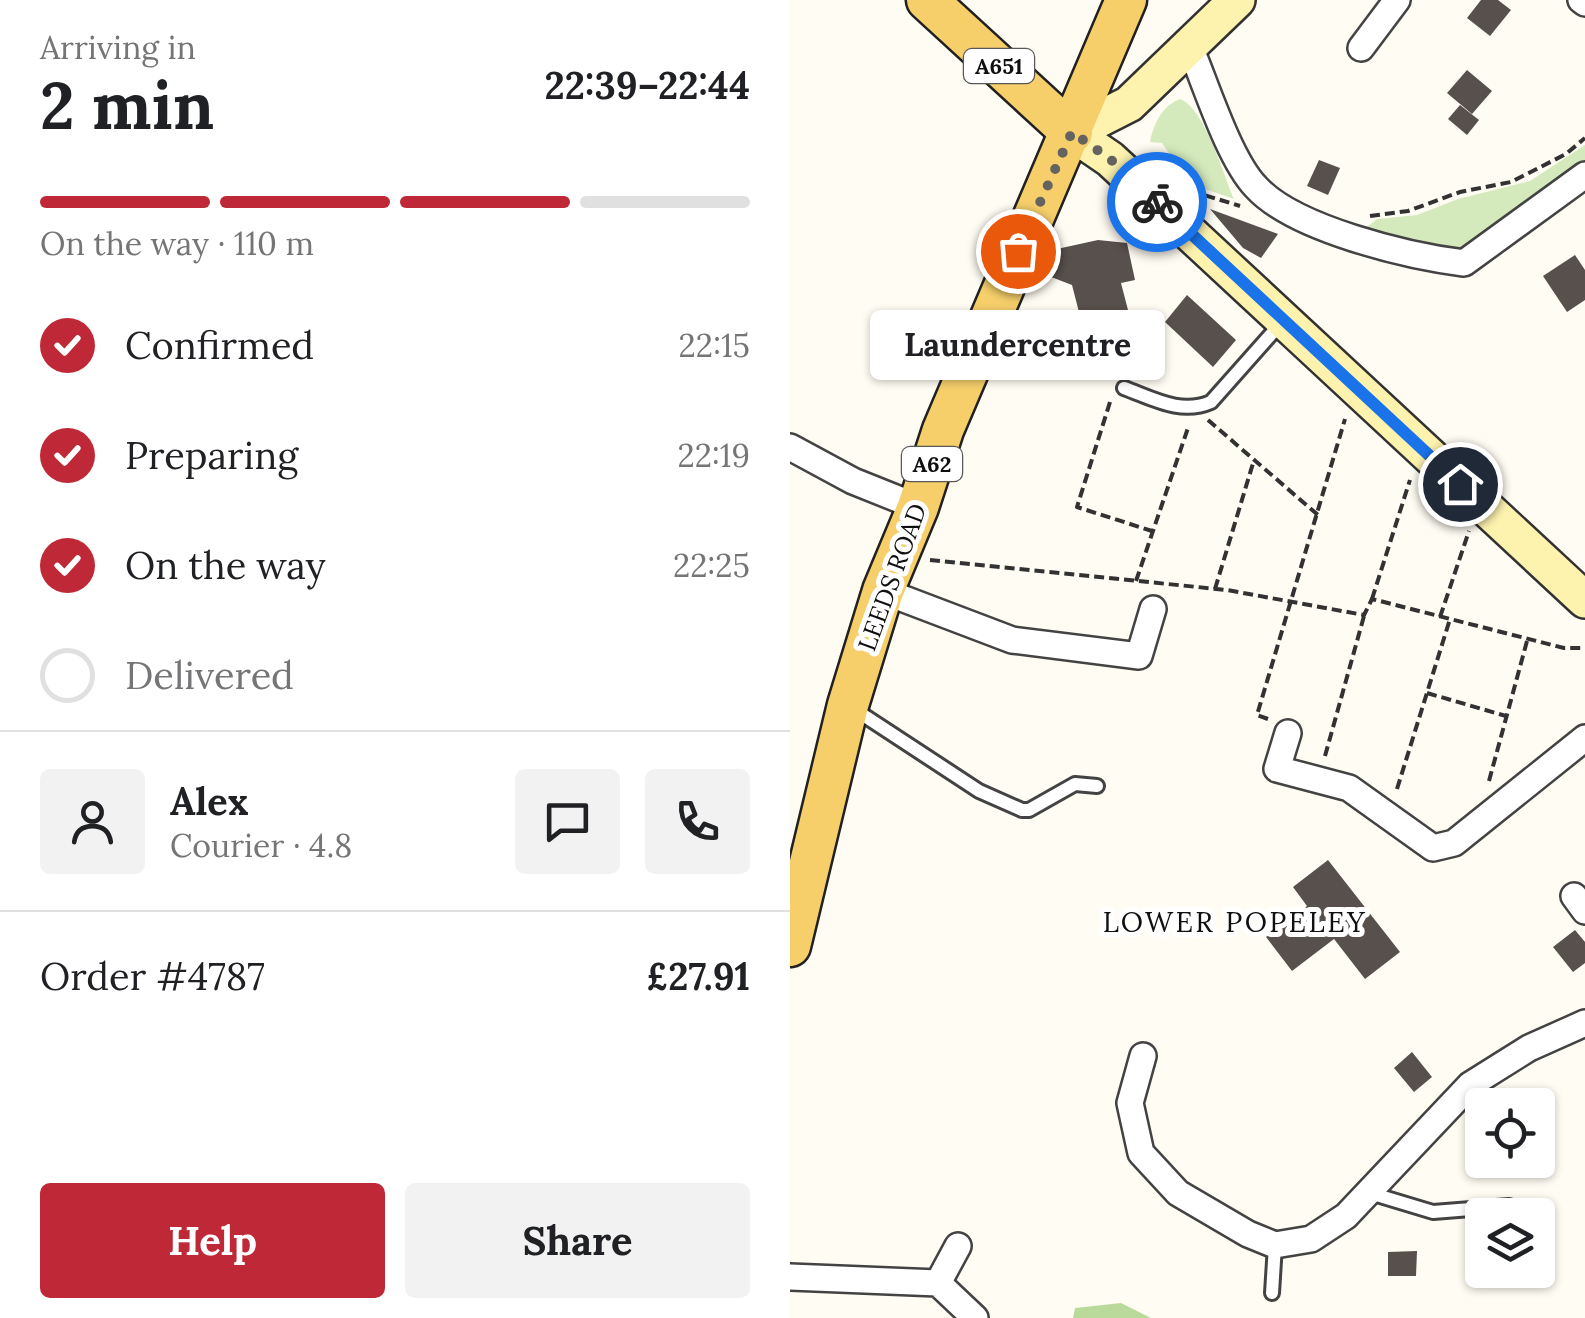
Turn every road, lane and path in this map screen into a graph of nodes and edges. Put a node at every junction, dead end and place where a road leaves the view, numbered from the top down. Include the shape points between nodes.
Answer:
1 (926, 0) edge
2 (1126, 0) edge
3 (1238, 0) edge
4 (1397, 0) edge
5 (1190, 47) junction
6 (1361, 48) dead end
7 (1072, 132) junction
8 (1585, 138) edge
9 (1585, 176) edge
10 (1147, 193) junction
11 (1276, 204) junction
12 (1348, 235) junction
13 (1284, 320) junction
14 (1354, 385) junction
15 (1124, 388) joint
16 (1196, 409) junction
17 (790, 446) edge
18 (1420, 447) junction
19 (1254, 460) junction
20 (1479, 502) junction
21 (918, 507) junction
22 (1318, 515) junction
23 (1152, 532) junction
24 (890, 574) junction
25 (1136, 581) junction
26 (1215, 589) junction
27 (1372, 599) junction
28 (1585, 600) edge
29 (1292, 602) junction
30 (1153, 610) dead end
31 (1364, 615) junction
32 (1440, 617) junction
33 (1450, 619) junction
34 (1527, 639) junction
35 (1585, 648) edge
36 (1427, 693) junction
37 (848, 705) junction
38 (1257, 715) dead end
39 (1506, 716) junction
40 (1288, 733) dead end
41 (1585, 738) edge
42 (1318, 780) junction
43 (1097, 786) dead end
44 (1388, 818) junction
45 (1477, 824) junction
46 (790, 946) edge
47 (1585, 1022) edge
48 (1143, 1056) dead end
49 (1370, 1193) junction
50 (1465, 1209) edge
51 (1275, 1245) junction
52 (958, 1246) dead end
53 (790, 1277) edge
54 (938, 1283) junction
55 (1272, 1293) dead end
56 (975, 1318) edge

1 - 7 main road, A651
2 - 7 main road, LEEDS ROAD / A62
3 - 5 main road
4 - 6 street
5 - 7 main road via 1129,104
5 - 11 street via 1254,186
7 - 10 main road
7 - 21 main road, LEEDS ROAD / A62 via 943,430
8 - 12 path via 1511,182 1408,212 1373,214
9 - 12 street via 1464,263
10 - 11 path via 1170,181 1252,208
10 - 13 main road
11 - 12 street
13 - 14 main road
13 - 16 lane via 1211,402
14 - 18 main road
14 - 22 path
15 - 16 lane
15 - 23 path via 1108,404 1077,507
16 - 19 path
16 - 23 path
17 - 21 street
18 - 20 main road
18 - 27 path
19 - 22 path
19 - 26 path
20 - 28 main road
20 - 32 path
21 - 24 main road, LEEDS ROAD / A62
22 - 29 path
23 - 25 path
24 - 25 path
24 - 30 street via 1012,640 1138,656
24 - 37 main road, LEEDS ROAD / A62
25 - 26 path
26 - 29 path
27 - 31 path
27 - 32 path
29 - 31 path
29 - 38 path
31 - 42 path
32 - 33 path
33 - 34 path
33 - 36 path
34 - 35 path
34 - 39 path
36 - 39 path
36 - 44 path
37 - 43 lane via 979,791 1022,810 1075,784
37 - 46 main road, LEEDS ROAD / A62
39 - 45 path
40 - 42 street via 1277,769
41 - 45 street
42 - 44 street via 1349,788
44 - 45 street via 1433,848 1454,843
47 - 49 street via 1470,1085
48 - 51 street via 1130,1103 1141,1153 1178,1192
49 - 50 lane via 1433,1212
49 - 51 street via 1312,1239
51 - 55 lane
52 - 54 street
53 - 54 street
54 - 56 street

